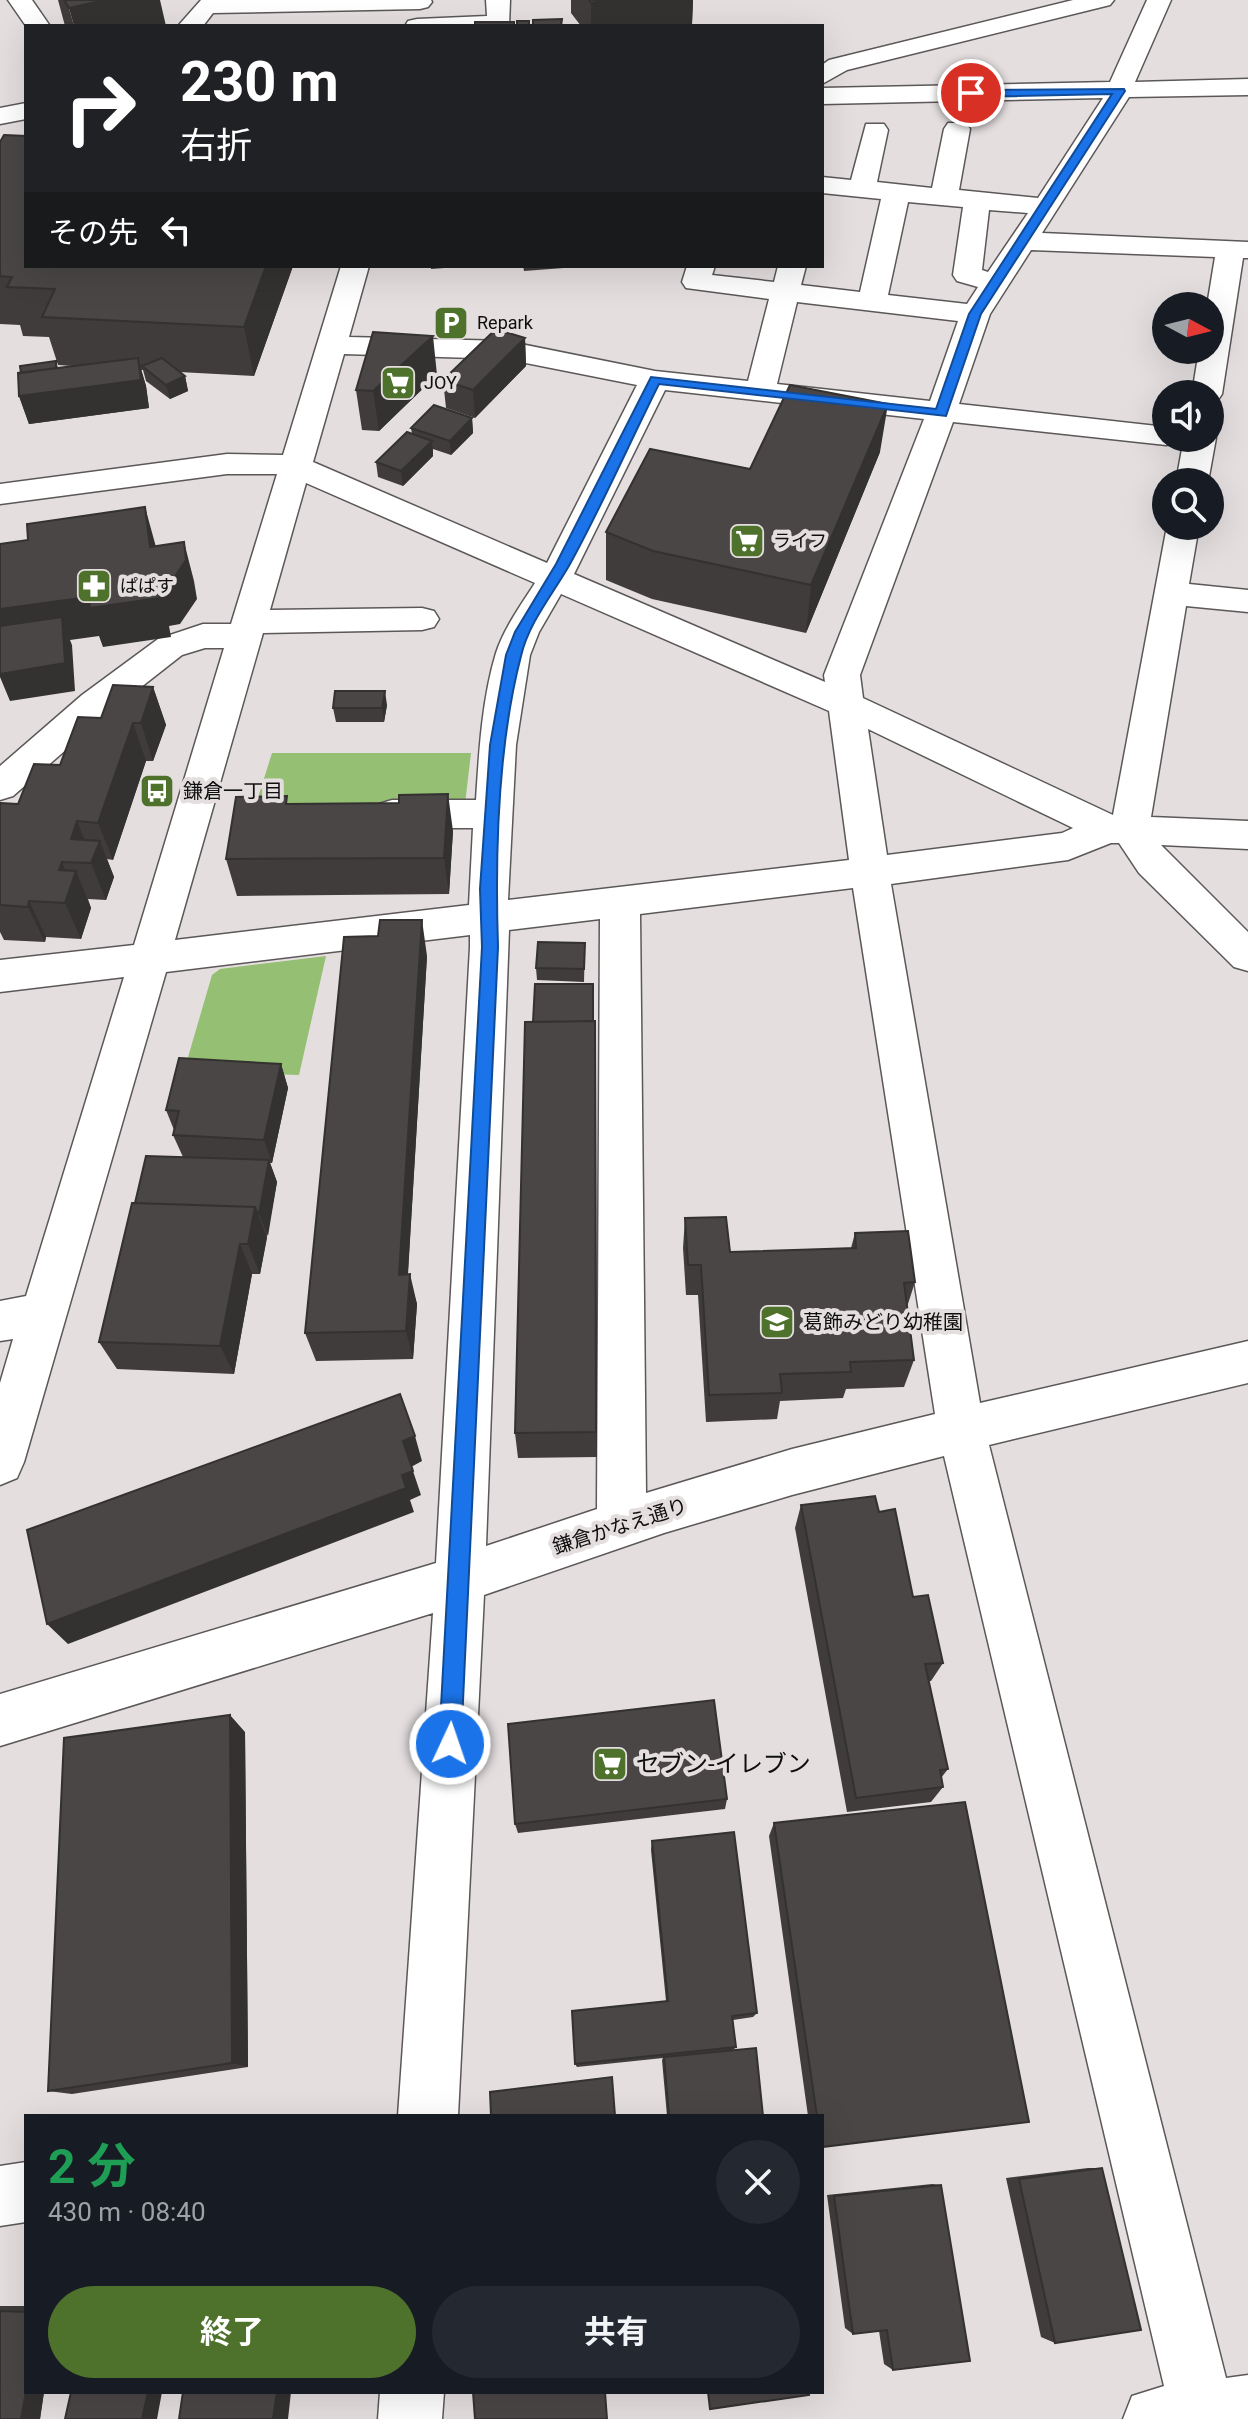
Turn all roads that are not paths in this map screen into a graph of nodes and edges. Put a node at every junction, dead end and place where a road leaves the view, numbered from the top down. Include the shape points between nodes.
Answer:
1 (20, 0) edge
2 (498, 0) edge
3 (1102, 0) edge
4 (1159, 0) edge
5 (419, 13) edge
6 (37, 24) edge
7 (192, 24) edge
8 (824, 74) edge
9 (1248, 87) edge
10 (1120, 91) junction
11 (824, 96) edge
12 (24, 111) edge
13 (0, 116) edge
14 (957, 129) dead end
15 (875, 130) dead end
16 (824, 185) edge
17 (862, 189) junction
18 (896, 192) junction
19 (944, 197) junction
20 (977, 201) junction
21 (1034, 224) junction
22 (1239, 250) edge
23 (354, 268) edge
24 (700, 268) edge
25 (788, 279) edge
26 (985, 298) junction
27 (872, 303) junction
28 (332, 345) junction
29 (1210, 380) edge
30 (653, 383) junction
31 (760, 393) junction
32 (941, 413) junction
33 (1152, 435) edge
34 (294, 466) junction
35 (0, 494) edge
36 (1180, 540) edge
37 (553, 578) junction
38 (1171, 593) junction
39 (1248, 601) edge
40 (422, 619) dead end
41 (247, 629) junction
42 (845, 704) junction
43 (0, 787) edge
44 (493, 814) junction
45 (350, 815) edge
46 (1119, 831) junction
47 (1248, 835) edge
48 (870, 872) junction
49 (620, 901) junction
50 (488, 917) junction
51 (1248, 956) edge
52 (150, 958) junction
53 (0, 976) edge
54 (21, 1318) edge
55 (1248, 1362) edge
56 (961, 1429) junction
57 (0, 1462) edge
58 (622, 1524) junction
59 (460, 1580) junction
60 (0, 1720) edge
61 (428, 2114) edge
62 (24, 2192) edge
63 (0, 2196) edge
64 (412, 2394) edge
65 (1202, 2414) edge
66 (410, 2419) edge

1 - 6 street
2 - 5 street via 499,23
3 - 8 street via 838,65
4 - 10 street
5 - 7 street via 206,6
9 - 10 street
10 - 11 street
10 - 21 street
12 - 13 street
14 - 19 street
15 - 17 street
16 - 17 street
17 - 18 street
18 - 19 street
18 - 27 street
19 - 20 street
20 - 21 street
20 - 26 street via 967,275
21 - 22 street
21 - 26 street
22 - 29 street
23 - 28 street
24 - 25 street via 696,282
25 - 27 street
25 - 31 street
26 - 27 street
26 - 32 street
28 - 30 street via 506,350
28 - 34 street
30 - 31 street
30 - 37 street
31 - 32 street
32 - 33 street
32 - 42 street via 842,675
34 - 35 street via 227,464
34 - 37 street
34 - 41 street
36 - 38 street
37 - 42 street
37 - 44 street via 513,655
38 - 39 street
38 - 46 street via 1133,803
40 - 41 street
41 - 43 street via 170,647
41 - 52 street via 207,816
42 - 46 street
42 - 48 street
44 - 45 street
44 - 50 street
46 - 47 street
46 - 48 street via 1068,846
46 - 51 street
48 - 49 street
48 - 56 street
49 - 50 street
49 - 58 street
50 - 52 street
50 - 59 street
52 - 53 street
52 - 54 street
54 - 57 street
55 - 56 street, 鎌倉かなえ通り
56 - 58 street, 鎌倉かなえ通り via 792,1472
56 - 65 street
58 - 59 street, 鎌倉かなえ通り
59 - 60 street, 鎌倉かなえ通り
59 - 61 street
62 - 63 street
64 - 66 street

